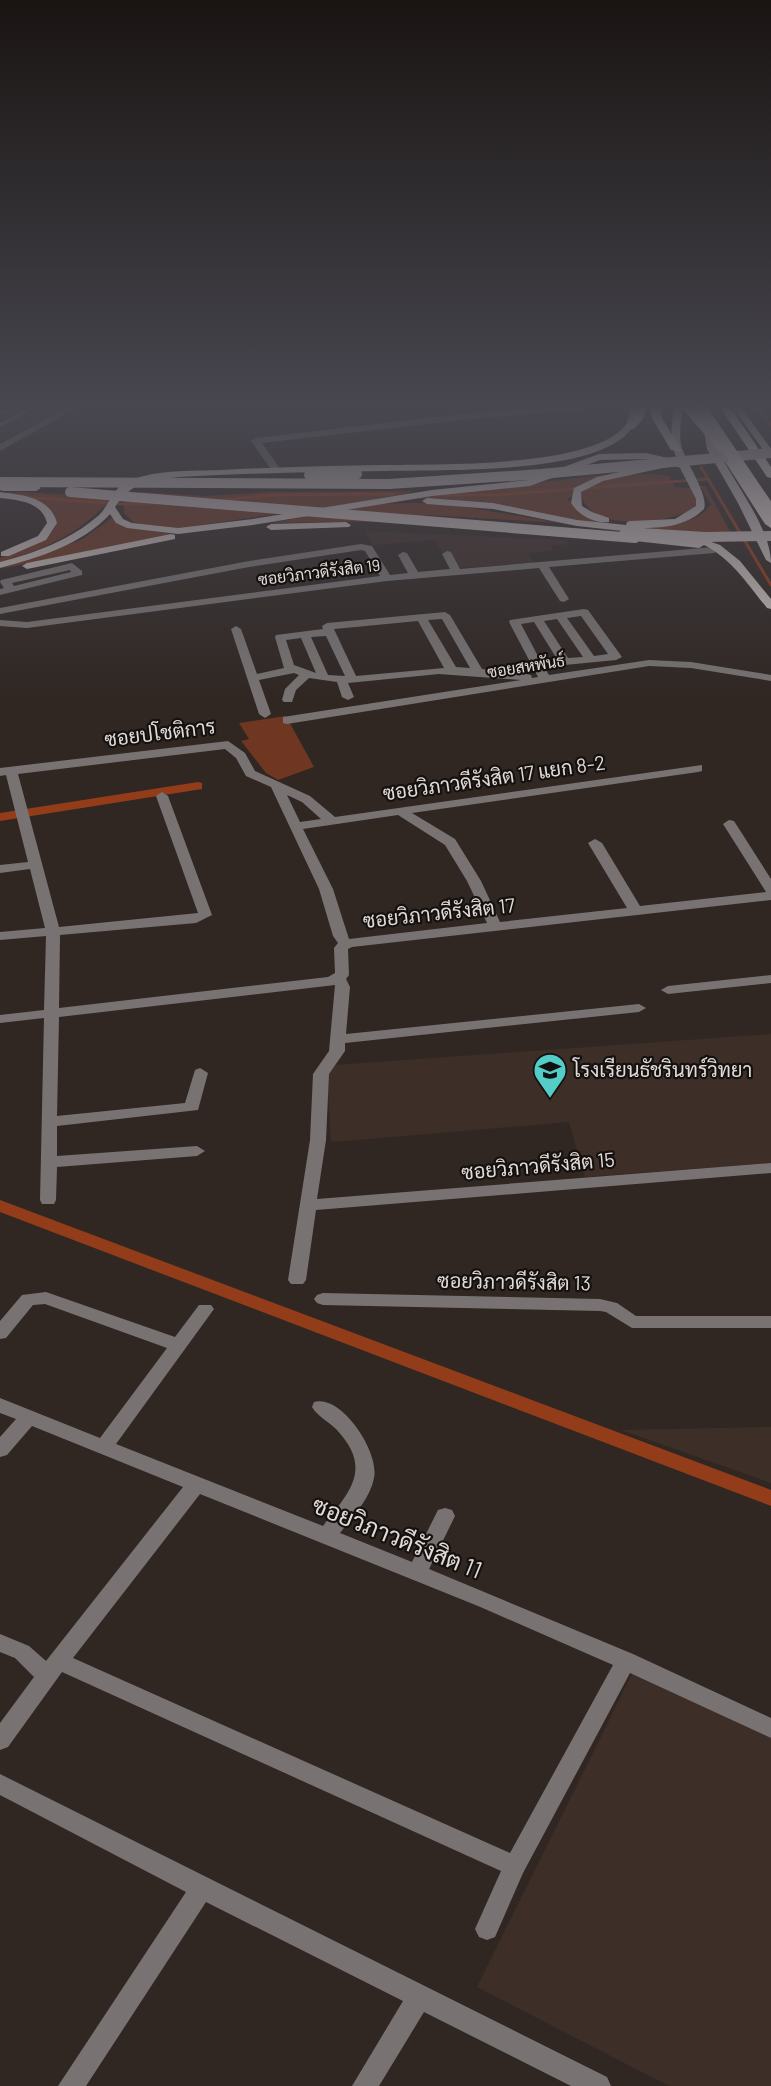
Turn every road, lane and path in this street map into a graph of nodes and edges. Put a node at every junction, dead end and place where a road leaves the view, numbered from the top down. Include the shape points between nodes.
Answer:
1 (38, 504) edge
2 (114, 504) joint
3 (250, 504) edge
4 (366, 504) edge
5 (478, 504) edge
6 (578, 504) edge
7 (701, 504) edge
8 (744, 504) edge
9 (744, 504) edge
10 (758, 504) edge
11 (272, 506) junction
12 (253, 522) junction
13 (771, 524) edge
14 (210, 532) junction
15 (771, 539) edge
16 (714, 550) junction
17 (447, 554) dead end
18 (403, 555) dead end
19 (0, 556) edge
20 (771, 560) edge
21 (737, 563) junction
22 (0, 565) edge
23 (542, 565) junction
24 (0, 572) edge
25 (458, 572) junction
26 (415, 576) junction
27 (387, 578) junction
28 (6, 590) edge
29 (564, 598) dead end
30 (771, 606) edge
31 (0, 611) edge
32 (560, 616) junction
33 (421, 617) junction
34 (537, 619) junction
35 (0, 623) edge
36 (236, 629) dead end
37 (330, 632) junction
38 (305, 635) junction
39 (591, 660) junction
40 (565, 662) junction
41 (537, 664) junction
42 (294, 670) junction
43 (452, 671) junction
44 (478, 672) junction
45 (306, 675) junction
46 (252, 678) junction
47 (324, 678) junction
48 (771, 678) edge
49 (347, 679) junction
50 (545, 680) junction
51 (348, 698) dead end
52 (288, 700) dead end
53 (265, 714) dead end
54 (287, 720) dead end
55 (698, 768) dead end
56 (5, 771) edge
57 (276, 785) junction
58 (162, 796) dead end
59 (400, 811) junction
60 (332, 821) junction
61 (729, 824) dead end
62 (296, 826) junction
63 (595, 843) dead end
64 (34, 865) junction
65 (0, 869) edge
66 (771, 890) edge
67 (771, 896) edge
68 (636, 912) junction
69 (495, 926) junction
70 (53, 931) junction
71 (0, 936) edge
72 (346, 944) junction
73 (338, 978) junction
74 (771, 979) edge
75 (668, 990) dead end
76 (639, 1008) dead end
77 (51, 1013) junction
78 (0, 1019) edge
79 (339, 1039) junction
80 (200, 1073) dead end
81 (49, 1122) junction
82 (197, 1151) dead end
83 (49, 1162) junction
84 (771, 1168) edge
85 (48, 1200) dead end
86 (309, 1205) junction
87 (297, 1280) dead end
88 (323, 1299) dead end
89 (205, 1310) dead end
90 (771, 1322) edge
91 (0, 1333) edge
92 (177, 1345) junction
93 (0, 1405) edge
94 (321, 1407) dead end
95 (29, 1417) junction
96 (103, 1448) junction
97 (0, 1449) edge
98 (195, 1486) junction
99 (445, 1516) dead end
100 (326, 1537) junction
101 (417, 1572) junction
102 (0, 1643) edge
103 (626, 1660) junction
104 (52, 1669) junction
105 (771, 1728) edge
106 (0, 1740) edge
107 (0, 1784) edge
108 (515, 1866) junction
109 (202, 1888) junction
110 (487, 1929) dead end
111 (420, 1996) junction
112 (71, 2086) edge
113 (365, 2086) edge
114 (598, 2086) edge

1 - 19 main road via 52,518 51,528 42,538
2 - 12 main road via 121,522 147,530 177,531
2 - 22 main road via 65,542
3 - 11 main road, bridge
4 - 12 main road
5 - 21 main road via 577,523 677,534 714,545
6 - 7 main road, bridge via 588,514 646,525 677,521 698,511
8 - 15 main road
9 - 20 main road
10 - 13 highway
11 - 15 main road, bridge via 657,535
11 - 16 main road, bridge via 691,543
12 - 14 main road
14 - 15 main road, bridge via 419,525 672,543
14 - 24 main road
16 - 21 main road
16 - 23 street, ซอยวิภาวดีรังสิต 19
17 - 25 street
18 - 26 street
21 - 30 main road
23 - 25 street, ซอยวิภาวดีรังสิต 19
23 - 29 street
25 - 26 street, ซอยวิภาวดีรังสิต 19
26 - 27 street, ซอยวิภาวดีรังสิต 19
27 - 31 street via 368,548 360,547
27 - 35 street, ซอยวิภาวดีรังสิต 19 via 27,625
28 - 28 street via 37,582 78,573 72,566 37,573 5,582
32 - 34 street
32 - 39 street
32 - 39 street via 584,612 616,657
33 - 37 street via 327,626
33 - 43 street
33 - 44 street via 445,615
34 - 40 street
34 - 41 street via 514,622
36 - 46 street
37 - 38 street
37 - 49 street
38 - 42 street via 280,637 289,668
38 - 47 street
39 - 40 street
40 - 41 street
41 - 50 street
42 - 45 street
42 - 46 street
43 - 44 street
43 - 49 street
44 - 50 street
45 - 47 street
45 - 52 street via 291,689
46 - 53 street
47 - 49 street
48 - 50 street, ซอยสหพันธ์ via 664,663
49 - 51 street
50 - 54 street, ซอยสหพันธ์
55 - 59 street, ซอยวิภาวดีรังสิต 17 แยก 8-2
56 - 57 street, ซอยปโชติการ via 228,745 241,756 250,773
56 - 64 street
57 - 60 street, ซอยปโชติการ via 306,799
57 - 62 street
58 - 70 street via 205,915 196,920
59 - 60 street, ซอยวิภาวดีรังสิต 17 แยก 8-2
59 - 69 street via 450,842
60 - 62 street, ซอยวิภาวดีรังสิต 17 แยก 8-2
61 - 66 street
62 - 72 street via 326,889
63 - 68 street
64 - 65 street
64 - 70 street
67 - 68 street, ซอยวิภาวดีรังสิต 17
68 - 69 street, ซอยวิภาวดีรังสิต 17
69 - 72 street, ซอยวิภาวดีรังสิต 17
70 - 71 street
70 - 77 street
72 - 73 street, ซอยวิภาวดีรังสิต 17 via 341,948 342,975
73 - 77 street
73 - 79 street, ซอยวิภาวดีรังสิต 17 via 344,987
74 - 75 street
76 - 79 street
77 - 78 street
77 - 81 street
79 - 86 street, ซอยวิภาวดีรังสิต 17 via 337,1051 321,1074 318,1140
80 - 81 street via 192,1107
81 - 83 street
82 - 83 street
83 - 85 street
84 - 86 street, ซอยวิภาวดีรังสิต 15
86 - 87 street, ซอยวิภาวดีรังสิต 17
88 - 90 street, ซอยวิภาวดีรังสิต 13 via 600,1305 632,1322
89 - 92 street
91 - 92 street via 28,1299 46,1298
92 - 96 street
93 - 95 street, ซอยวิภาวดีรังสิต 11
94 - 100 street via 351,1430 364,1467 363,1486
95 - 96 street, ซอยวิภาวดีรังสิต 11
95 - 97 street
96 - 98 street, ซอยวิภาวดีรังสิต 11
98 - 100 street, ซอยวิภาวดีรังสิต 11
98 - 104 street
99 - 101 street
100 - 101 street, ซอยวิภาวดีรังสิต 11
101 - 103 street, ซอยวิภาวดีรังสิต 11
102 - 104 street
103 - 105 street, ซอยวิภาวดีรังสิต 11
103 - 108 street
104 - 106 street
104 - 108 street
107 - 109 street
108 - 110 street
109 - 111 street
109 - 112 street
111 - 113 street
111 - 114 street

